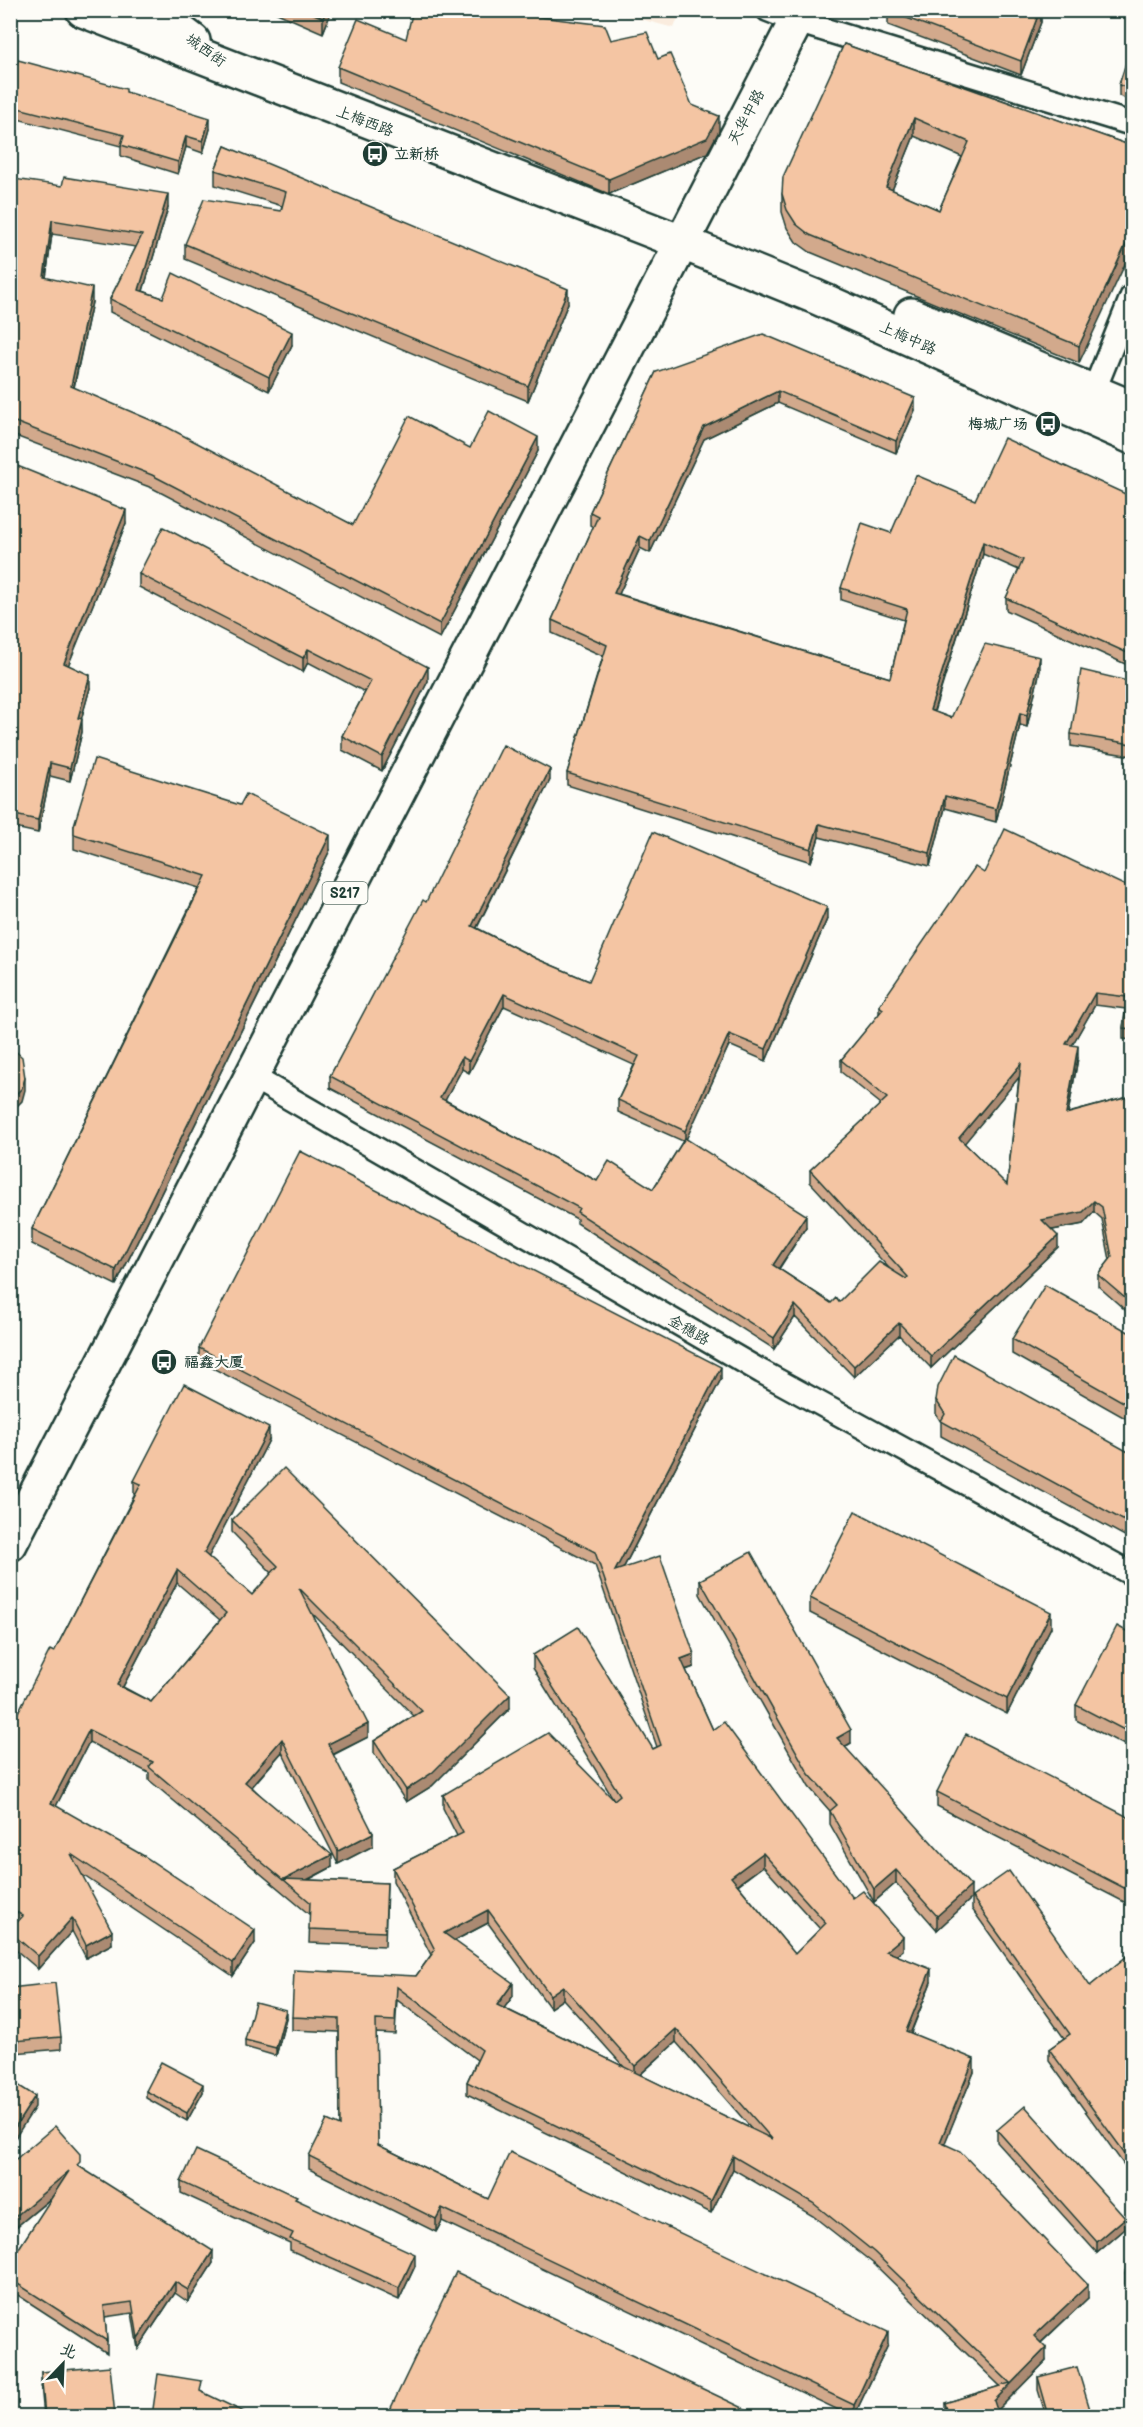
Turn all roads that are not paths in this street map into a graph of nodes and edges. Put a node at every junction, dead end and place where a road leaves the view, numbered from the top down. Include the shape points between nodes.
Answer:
1 (83, 10) edge
2 (152, 10) edge
3 (789, 14) edge
4 (231, 68) junction
5 (1132, 124) edge
6 (686, 233) junction
7 (1132, 296) edge
8 (1089, 403) junction
9 (1132, 408) edge
10 (1132, 437) edge
11 (251, 1076) junction
12 (10, 1544) edge
13 (1132, 1574) edge

1 - 4 main road, 上梅西路
2 - 4 main road, 城西街
3 - 5 street
3 - 6 main road, 天华中路
4 - 6 main road, 上梅西路
6 - 8 main road, 上梅中路 via 816,297
6 - 11 main road, S217
7 - 8 street
8 - 9 main road, 上梅中路
8 - 10 main road, 上梅中路
11 - 12 main road, S217
11 - 13 street, 金穗路 via 762,1372

